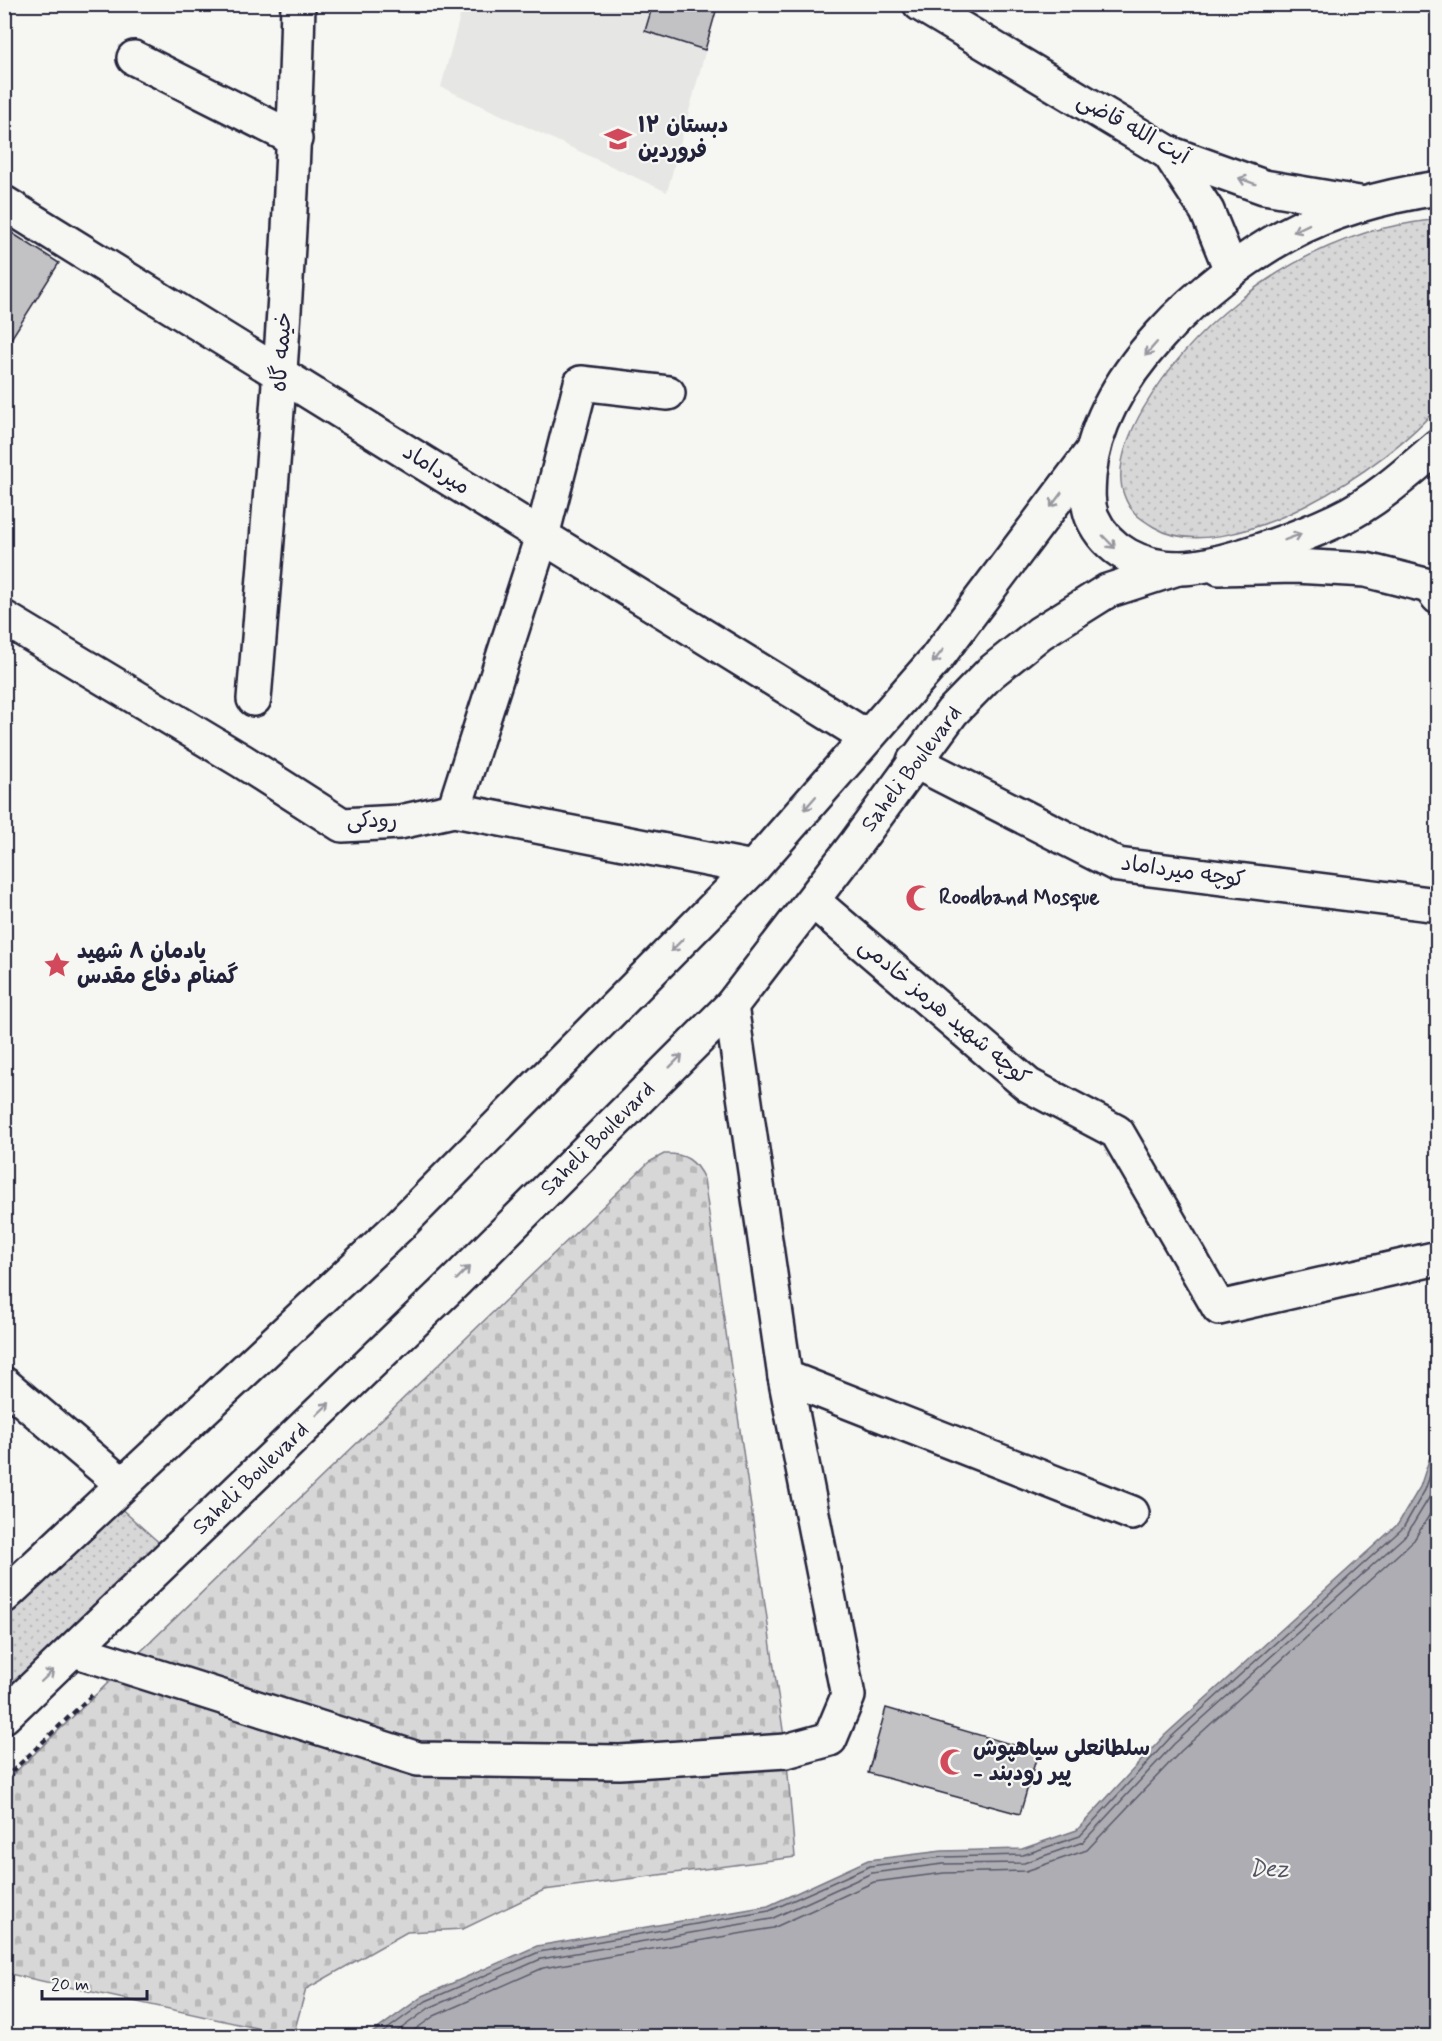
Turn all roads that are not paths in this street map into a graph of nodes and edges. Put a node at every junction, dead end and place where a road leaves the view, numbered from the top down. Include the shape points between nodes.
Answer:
1 (298, 4) edge
2 (920, 4) edge
3 (134, 58) dead end
4 (295, 139) junction
5 (1169, 153) junction
6 (1437, 188) edge
7 (4, 203) edge
8 (1366, 204) junction
9 (1232, 270) junction
10 (280, 374) junction
11 (668, 393) dead end
12 (1437, 446) edge
13 (1091, 453) junction
14 (542, 536) junction
15 (1178, 568) junction
16 (1437, 597) edge
17 (4, 618) edge
18 (255, 699) dead end
19 (867, 736) junction
20 (914, 761) junction
21 (454, 810) junction
22 (753, 868) junction
23 (813, 901) junction
24 (1437, 905) edge
25 (731, 1006) junction
26 (1437, 1258) edge
27 (785, 1377) junction
28 (4, 1384) edge
29 (122, 1484) junction
30 (1132, 1513) dead end
31 (4, 1596) edge
32 (74, 1650) junction
33 (4, 1716) edge

1 - 4 street, خیمه گاه
2 - 5 street, آیت الله قاضی
3 - 4 street
4 - 10 street, خیمه گاه
8 -> 5 street, آیت الله قاضی via 1264,187
5 - 9 street via 1207,211
6 - 8 street
7 - 10 street, میرداماد
8 -> 9 street via 1325,216
9 -> 13 street via 1182,314 1135,367 1107,412
10 - 14 street, میرداماد
10 - 18 street, خیمه گاه
11 - 14 street via 581,383
15 -> 12 street via 1260,550 1338,520 1394,484
13 -> 15 street via 1087,497 1102,535 1119,553 1135,560
13 -> 19 street via 936,659
14 - 19 street, میرداماد
14 - 21 street
15 - 16 street via 1296,566 1366,570 1429,586
15 - 20 street, Saheli Boulevard via 1107,591 1040,633 990,673
17 - 21 street, رودکی via 342,825 400,822
19 -> 22 street
20 - 23 street, Saheli Boulevard
20 - 24 street, کوچه میرداماد via 1118,865
21 - 22 street, رودکی
22 -> 29 street via 399,1226
23 - 25 street, Saheli Boulevard
23 - 26 street, کوچه شهید هرمز خادمی via 1028,1085 1118,1132 1220,1308
25 - 27 street
32 -> 25 street, Saheli Boulevard via 447,1289
27 - 30 street
27 - 32 street via 848,1696 830,1739 786,1751 620,1762 418,1759
28 - 29 street
29 - 31 street
33 -> 32 street, Saheli Boulevard

